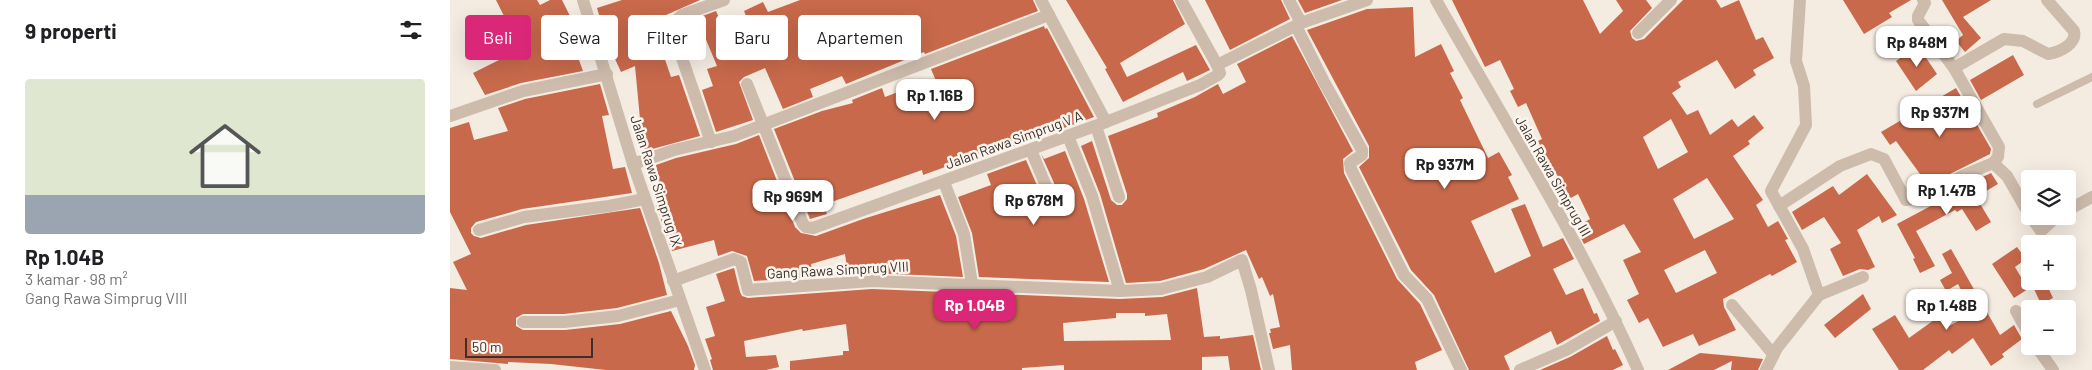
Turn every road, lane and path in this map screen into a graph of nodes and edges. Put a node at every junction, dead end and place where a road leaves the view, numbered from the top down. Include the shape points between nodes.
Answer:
1 (583, 0) edge
2 (724, 0) edge
3 (1041, 0) edge
4 (1181, 0) edge
5 (1289, 0) edge
6 (1367, 0) edge
7 (1436, 0) edge
8 (1670, 0) edge
9 (1800, 0) edge
10 (1923, 0) edge
11 (2047, 0) edge
12 (1049, 15) junction
13 (1298, 25) junction
14 (1638, 33) dead end
15 (1217, 65) junction
16 (1954, 68) junction
17 (607, 74) junction
18 (2092, 77) edge
19 (747, 84) dead end
20 (2038, 104) dead end
21 (450, 116) edge
22 (1101, 124) junction
23 (763, 126) junction
24 (1068, 136) junction
25 (711, 142) junction
26 (1031, 150) junction
27 (1993, 162) junction
28 (633, 164) junction
29 (944, 182) junction
30 (1046, 186) dead end
31 (1119, 196) dead end
32 (2092, 197) edge
33 (645, 199) junction
34 (2021, 200) edge
35 (1779, 206) junction
36 (2076, 206) edge
37 (2036, 225) edge
38 (2047, 225) edge
39 (479, 230) dead end
40 (1863, 277) dead end
41 (673, 281) junction
42 (972, 284) junction
43 (1120, 291) junction
44 (1819, 295) junction
45 (680, 300) junction
46 (1732, 305) dead end
47 (2016, 311) dead end
48 (2021, 320) edge
49 (1616, 321) junction
50 (523, 322) dead end
51 (1773, 354) junction
52 (2042, 355) edge
53 (450, 367) edge
54 (495, 370) edge
55 (706, 370) edge
56 (1269, 370) edge
57 (1461, 370) edge
58 (1520, 370) edge
59 (1638, 370) edge
60 (1766, 370) edge
61 (2053, 370) edge

1 - 17 street, Jalan Rawa Simprug IX
2 - 25 street via 682,15 673,23 673,32
3 - 12 street
4 - 15 street
5 - 13 street
6 - 13 street
7 - 49 street, Jalan Rawa Simprug III via 1568,230
8 - 14 street
9 - 35 street via 1796,61 1804,86 1806,125 1771,189
10 - 16 street via 1925,3 1918,20
11 - 16 street via 2074,31 2073,41 2064,49 2048,54 2023,41 2004,39
12 - 22 street
12 - 23 street
13 - 15 street
13 - 57 street via 1324,82 1362,150 1362,155 1350,163 1351,169 1404,274 1427,299
15 - 22 street, Jalan Rawa Simprug V A via 1218,75 1200,85
16 - 27 street via 1999,147 1998,157
17 - 21 street via 516,93
17 - 28 street, Jalan Rawa Simprug IX
18 - 20 lane
19 - 23 street
22 - 24 street, Jalan Rawa Simprug V A
22 - 31 street
23 - 25 street
23 - 29 street, Jalan Rawa Simprug V A via 806,227 813,228
24 - 26 street, Jalan Rawa Simprug V A
24 - 43 street via 1092,196
25 - 28 street
26 - 29 street, Jalan Rawa Simprug V A
26 - 30 street
27 - 34 street via 2007,176
27 - 35 street via 1921,198 1906,200 1884,159 1871,154 1840,166
28 - 33 street, Jalan Rawa Simprug IX
29 - 42 street via 964,234
32 - 36 street
33 - 39 street via 524,217
33 - 41 street, Jalan Rawa Simprug IX
35 - 44 street via 1802,249
37 - 38 street via 2040,231
40 - 44 street
41 - 42 street, Gang Rawa Simprug VIII via 734,259 741,262 748,290 872,280
41 - 45 street, Jalan Rawa Simprug IX
42 - 43 street, Gang Rawa Simprug VIII
43 - 56 street, Gang Rawa Simprug VIII via 1160,289 1208,277 1242,260
44 - 51 street
45 - 50 street via 618,316 564,322
45 - 55 street, Jalan Rawa Simprug IX
46 - 51 street
47 - 48 street
49 - 58 street via 1566,350
49 - 59 street, Jalan Rawa Simprug III
51 - 60 street
52 - 61 street
53 - 54 street

